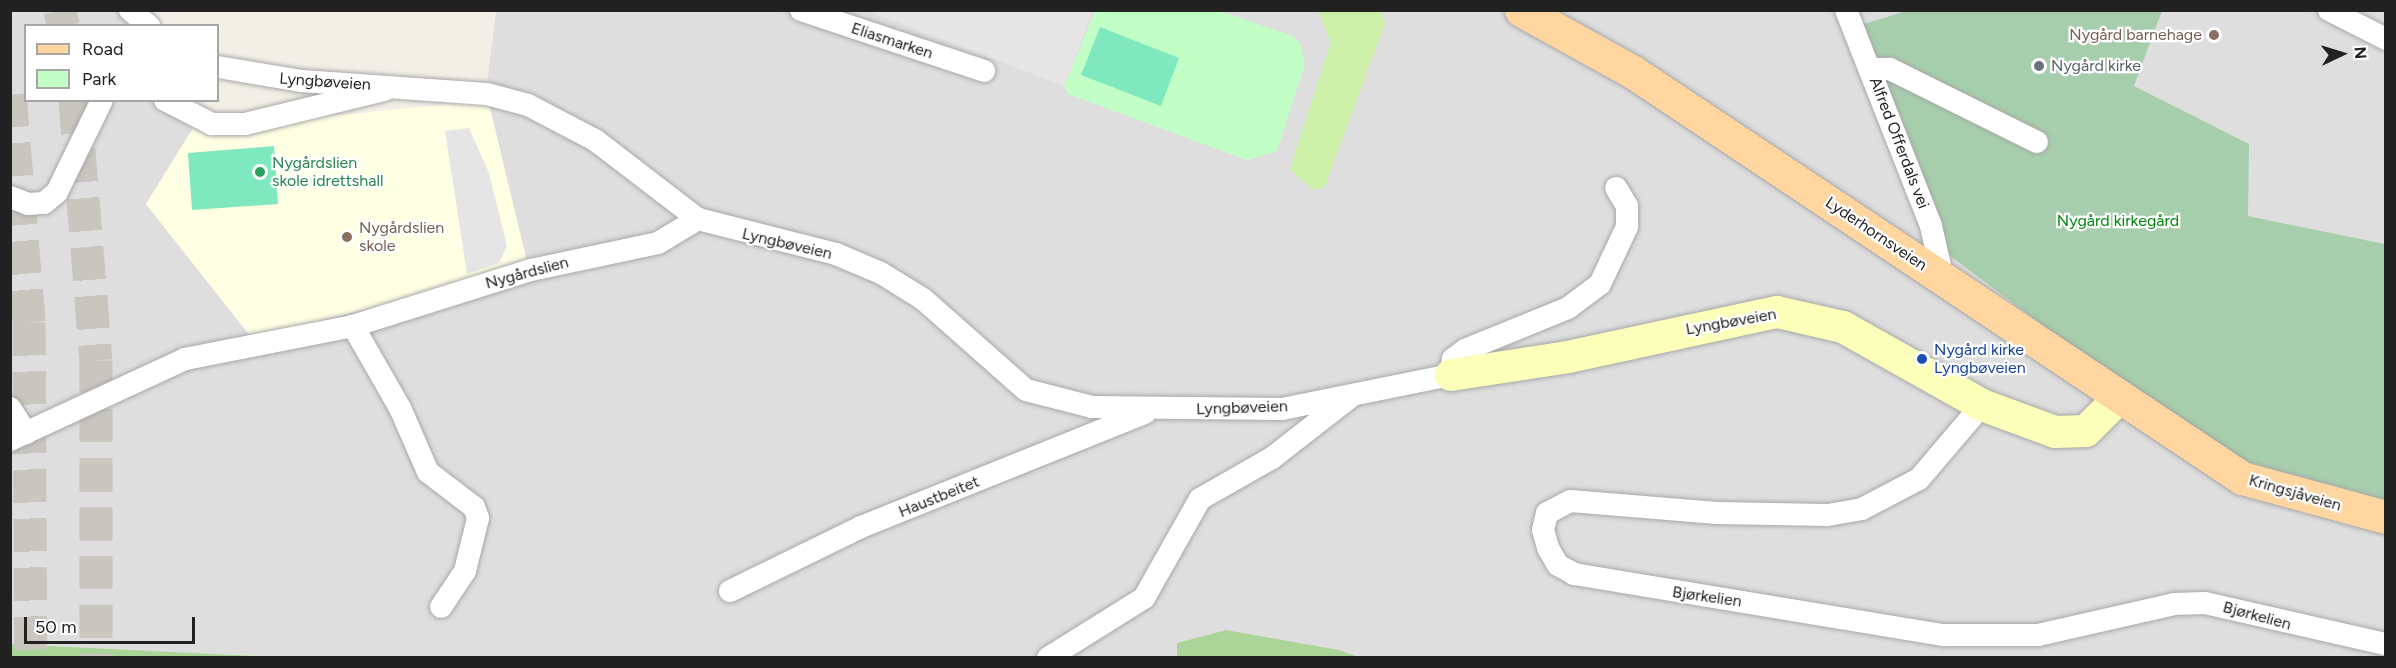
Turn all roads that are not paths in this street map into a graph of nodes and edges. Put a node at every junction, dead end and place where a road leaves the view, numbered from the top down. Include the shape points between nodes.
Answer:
1 (130, 10) edge
2 (801, 10) edge
3 (1521, 10) edge
4 (1559, 10) edge
5 (1846, 10) edge
6 (2329, 10) edge
7 (147, 24) edge
8 (2375, 27) edge
9 (219, 67) edge
10 (1871, 69) junction
11 (984, 71) dead end
12 (1633, 72) junction
13 (398, 86) junction
14 (101, 102) edge
15 (169, 102) edge
16 (2037, 142) dead end
17 (1616, 188) dead end
18 (10, 197) edge
19 (698, 219) junction
20 (1943, 279) junction
21 (353, 326) junction
22 (1450, 375) junction
23 (1350, 397) junction
24 (2118, 399) junction
25 (1982, 405) junction
26 (10, 408) edge
27 (1152, 410) junction
28 (18, 436) edge
29 (2385, 517) edge
30 (730, 591) dead end
31 (441, 607) dead end
32 (2385, 644) edge
33 (1048, 657) edge

1 - 7 street
2 - 11 street, Eliasmarken
3 - 12 main road, Lyderhornsveien
4 - 12 main road, Lyderhornsveien
5 - 10 street, Alfred Offerdals vei
6 - 8 street
9 - 13 street, Lyngbøveien via 302,81
10 - 16 street via 1890,69
10 - 20 street, Alfred Offerdals vei via 1931,226
12 - 20 main road, Lyderhornsveien
13 - 15 street via 245,124 212,124
13 - 19 street, Lyngbøveien via 487,93 563,120
14 - 18 street via 57,192 44,203 28,204
17 - 22 street via 1627,206 1627,227 1600,284 1568,308 1465,350 1453,359
19 - 21 street, Nygårdslien via 658,243 531,270
19 - 27 street, Lyngbøveien via 836,254 881,273 923,299 1026,390 1092,406
20 - 24 main road, Lyderhornsveien
21 - 28 street, Nygårdslien via 166,366
21 - 31 street via 400,408 428,472 474,507 478,518 465,571
22 - 23 street, Lyngbøveien
22 - 25 street, Lyngbøveien via 1568,357 1777,312 1809,315 1843,327
23 - 27 street, Lyngbøveien via 1282,409
23 - 33 street, Lyngbøveien via 1272,458 1200,499 1144,598
24 - 25 street, Lyngbøveien via 2100,421 2071,435
24 - 29 main road, Kringsjåveien via 2242,478
25 - 32 street, Bjørkelien via 1918,479 1863,509 1827,514 1717,513 1570,501 1547,513 1543,530 1548,548 1558,565 1574,574 1944,635 2038,635 2174,604 2205,603
26 - 28 street, Nygårdslien
27 - 30 street, Haustbeitet via 861,527

